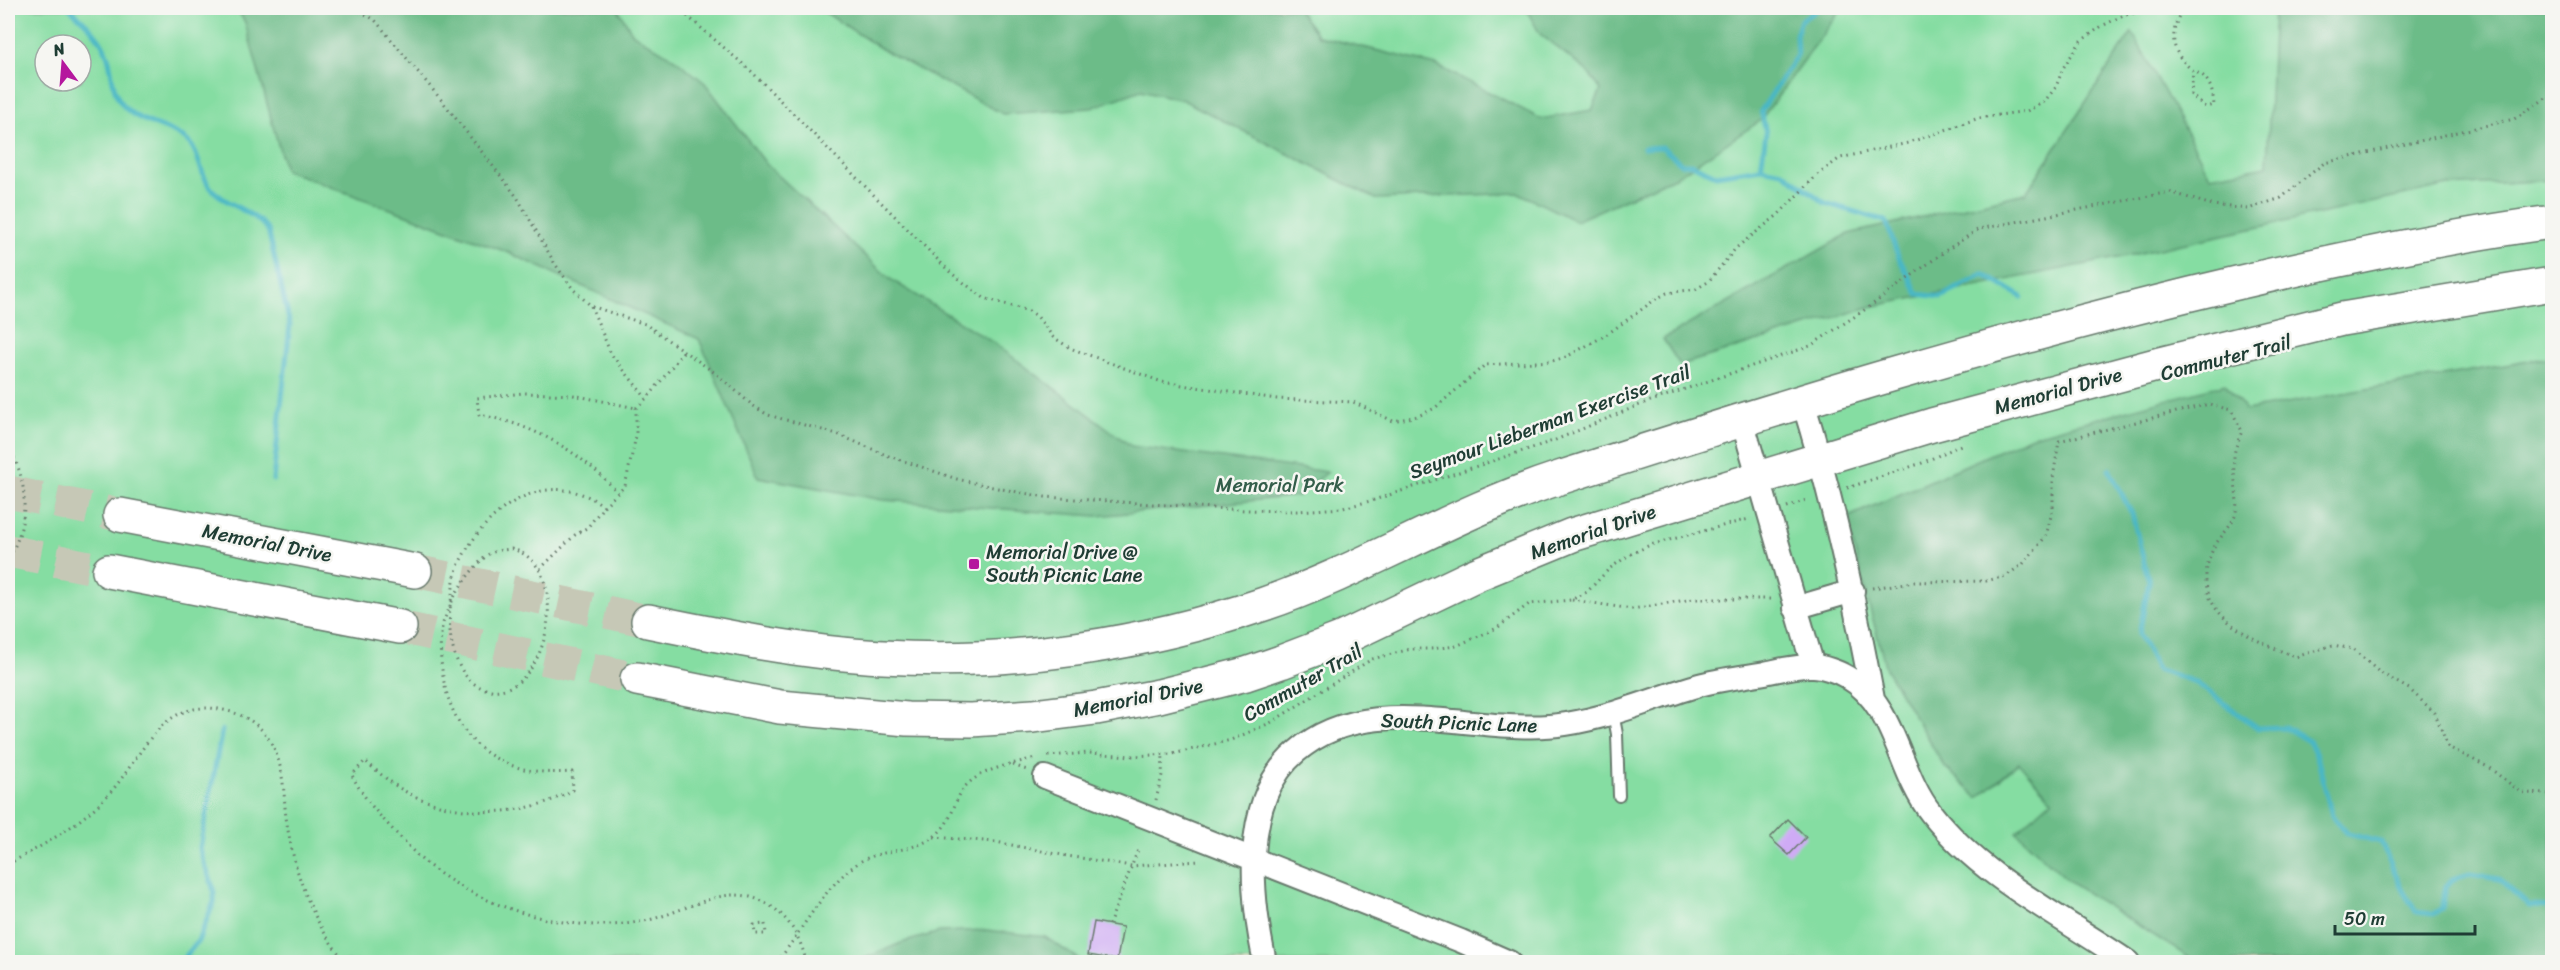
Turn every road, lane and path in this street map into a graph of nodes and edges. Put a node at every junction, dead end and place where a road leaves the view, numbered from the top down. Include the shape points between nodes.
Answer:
1 (355, 8) edge
2 (678, 8) edge
3 (2186, 8) edge
4 (2181, 11) junction
5 (2193, 71) junction
6 (2553, 94) edge
7 (2553, 222) edge
8 (2553, 284) edge
9 (591, 306) junction
10 (683, 352) junction
11 (646, 398) junction
12 (1803, 402) junction
13 (636, 408) junction
14 (1742, 420) junction
15 (1964, 444) dead end
16 (8, 447) edge
17 (1821, 460) junction
18 (1759, 479) junction
19 (1846, 488) dead end
20 (618, 494) junction
21 (1818, 497) dead end
22 (604, 506) junction
23 (1787, 507) dead end
24 (120, 515) tunnel mouth
25 (1755, 517) dead end
26 (8, 559) edge
27 (540, 569) junction
28 (415, 571) tunnel mouth
29 (109, 572) tunnel mouth
30 (1853, 591) junction
31 (1571, 600) junction
32 (450, 606) junction
33 (1795, 608) junction
34 (648, 621) tunnel mouth
35 (400, 627) tunnel mouth
36 (1813, 666) junction
37 (637, 679) tunnel mouth
38 (1873, 699) junction
39 (1613, 713) junction
40 (1163, 755) junction
41 (1045, 777) dead end
42 (2553, 794) edge
43 (1619, 796) dead end
44 (1155, 804) dead end
45 (934, 837) junction
46 (1139, 847) dead end
47 (1254, 859) junction
48 (1202, 862) dead end
49 (8, 864) edge
50 (1132, 866) junction
51 (754, 925) joint
52 (1109, 925) dead end
53 (798, 937) junction
54 (346, 963) edge
55 (777, 963) edge
56 (806, 963) edge
57 (1265, 963) edge
58 (1509, 963) edge
59 (2128, 963) edge

1 - 9 path, Seymour Lieberman Exercise Trail via 375,21 443,102 517,197 573,289
2 - 4 path via 751,71 968,288 984,298 1029,311 1053,337 1070,348 1162,382 1277,399 1353,402 1393,421 1434,408 1485,365 1566,357 1614,330 1656,298 1696,289 1708,282 1736,248 1840,158 1908,143 1979,118 2027,111 2044,102 2076,48 2102,26 2124,15 2164,8
3 - 4 path
4 - 5 path via 2172,30 2178,56
5 - 5 path via 2205,77 2213,92 2214,105 2205,107 2191,94
6 - 10 path, Seymour Lieberman Exercise Trail via 2514,119 2324,163 2282,198 2248,209 2212,205 2170,192 1979,229 1810,345 1642,404 1553,441 1342,508 1245,510 1045,496 957,479 837,434 768,415
7 - 12 main road via 2335,260 2146,304
8 - 17 main road, Memorial Drive via 2331,322 1932,425
9 - 10 path, Seymour Lieberman Exercise Trail via 645,324
9 - 11 path via 611,354
10 - 11 path
11 - 13 path
12 - 14 main road
12 - 17 street, South Picnic Lane
13 - 20 path via 636,436 625,486
13 - 20 path via 573,394 524,393 477,398 479,415 503,419 577,454
14 - 18 street
14 - 34 main road via 1513,494 1322,582 1263,604 1141,637 1014,656 885,657 777,646
15 - 19 path via 1922,463
16 - 26 path via 21,476 24,500 19,535
17 - 18 main road, Memorial Drive
17 - 30 street, South Picnic Lane
18 - 33 street
18 - 37 main road, Memorial Drive via 1572,535 1281,662 1158,696 1096,708 1002,718 907,719 780,707
20 - 22 path
21 - 23 path
22 - 27 path via 588,527
22 - 32 path via 590,495 559,489 530,494 508,505 486,522 468,546 457,568
24 - 28 main road, Memorial Drive
25 - 31 path, Commuter Trail via 1650,545 1629,555 1587,592
27 - 32 path via 519,551 495,552 476,566
27 - 32 path via 549,604 545,638 528,670 504,689 482,689 467,679 452,646
29 - 35 main road
30 - 33 street
30 - 38 street, South Picnic Lane
30 - 42 path via 1914,582 1986,581 2006,576 2023,564 2046,536 2053,508 2059,441 2209,404 2231,410 2242,431 2233,457 2236,515 2214,547 2205,576 2211,601 2228,624 2296,657 2333,645 2353,649 2435,712 2448,747 2488,767 2522,794
31 - 33 path via 1632,609 1693,599 1771,598
31 - 40 path, Commuter Trail via 1529,604 1497,628 1456,646 1411,649 1372,659 1270,723 1231,740
32 - 53 path via 442,624 443,676 451,708 465,732 494,758 513,767 572,772 573,790 520,809 446,807 401,789 365,761 352,775 356,784 374,810 421,859 458,885 495,902 561,921 643,921 732,895 769,904 785,917
33 - 36 street
36 - 38 street, South Picnic Lane via 1847,676
36 - 39 street, South Picnic Lane via 1702,684
38 - 59 street, South Picnic Lane via 1914,789 1961,847
39 - 43 lane
39 - 47 street, South Picnic Lane via 1539,727 1387,719 1337,728 1299,749 1277,771 1263,801
40 - 44 path
40 - 45 path, Commuter Trail via 1061,754 985,774 963,789 948,822
41 - 47 street
45 - 50 path via 996,842
45 - 53 path via 858,863 821,897
46 - 50 path
47 - 57 street, South Picnic Lane via 1253,894
47 - 58 street
48 - 50 path
49 - 54 path via 57,838 90,811 122,778 149,737 165,722 196,710 231,712 255,725 275,748 285,783 289,833 300,881 316,919
50 - 52 path
51 - 51 path via 755,934 766,934 765,924
53 - 55 path
53 - 56 path

